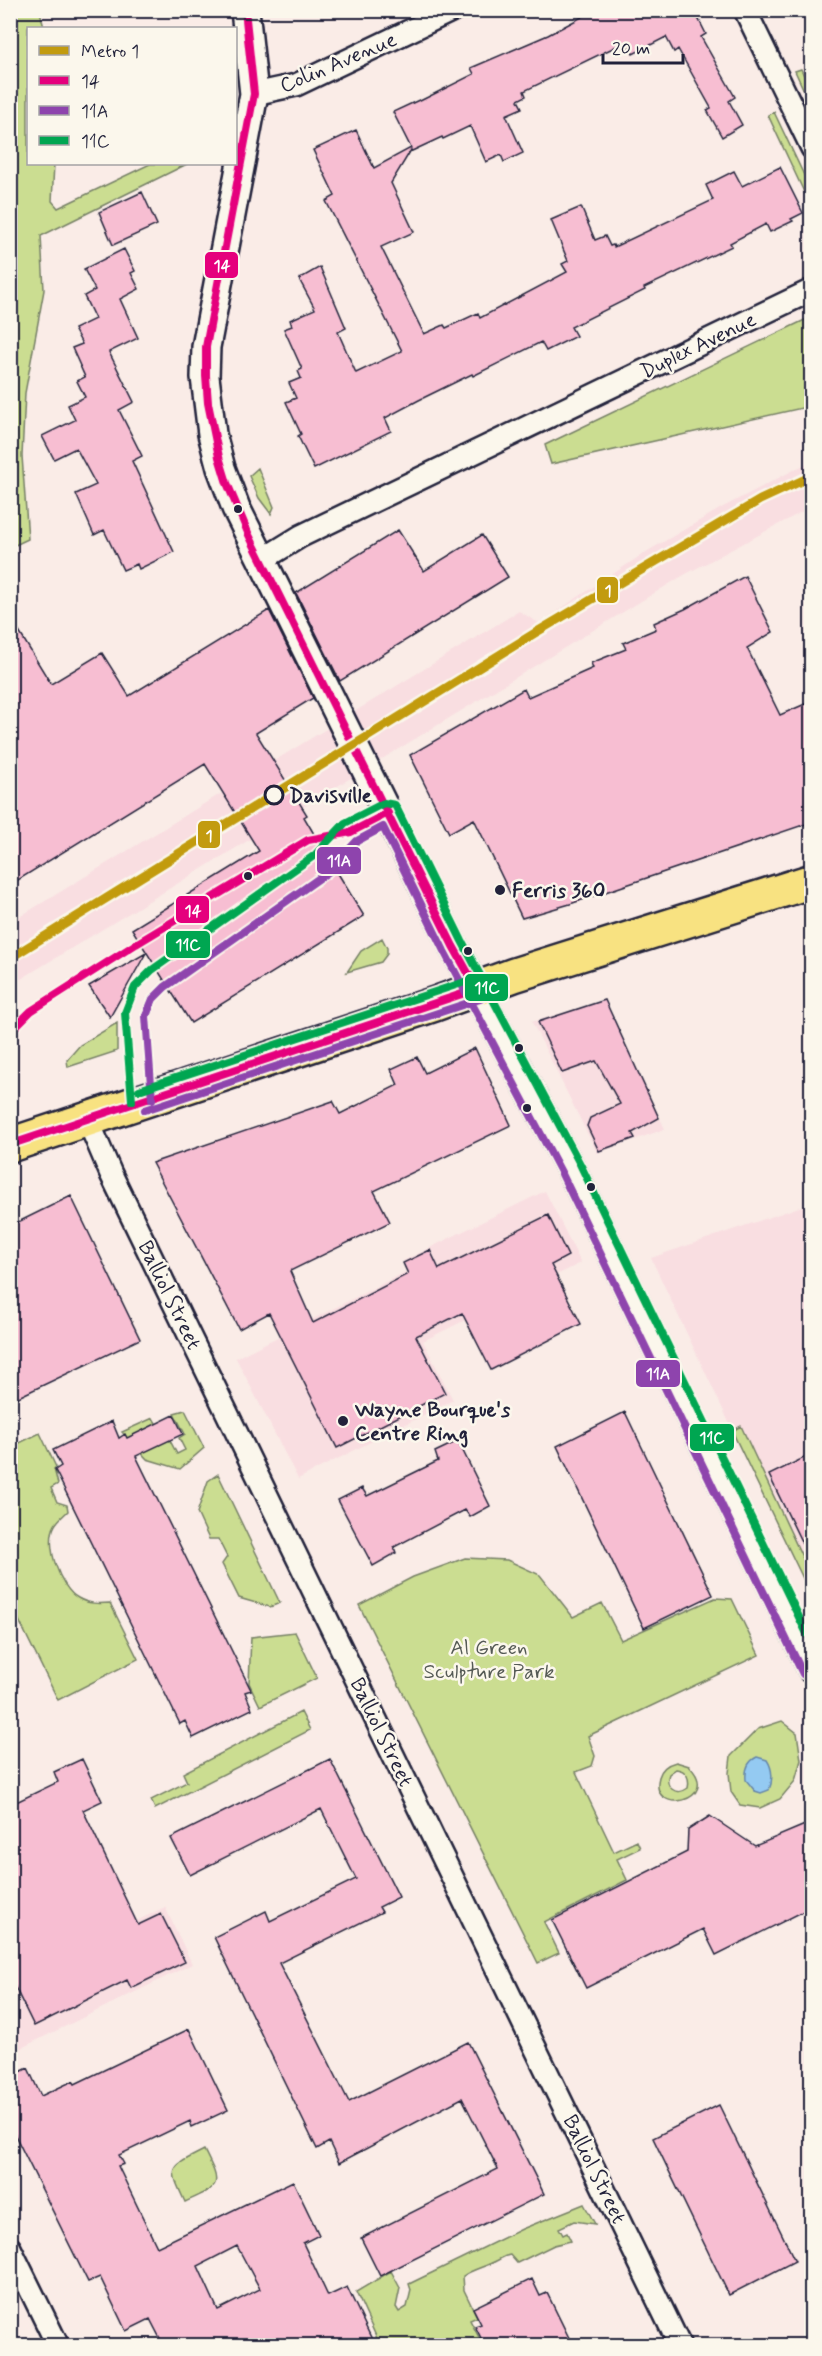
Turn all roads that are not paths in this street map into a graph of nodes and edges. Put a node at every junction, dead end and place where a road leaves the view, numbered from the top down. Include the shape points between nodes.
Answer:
1 (245, 10) edge
2 (453, 10) edge
3 (745, 10) edge
4 (254, 94) junction
5 (812, 148) edge
6 (812, 290) edge
7 (262, 560) junction
8 (812, 881) edge
9 (477, 989) junction
10 (87, 1118) junction
11 (10, 1145) edge
12 (812, 1668) edge
13 (10, 2248) edge
14 (57, 2346) edge
15 (680, 2346) edge

1 - 4 street
2 - 4 street, Colin Avenue via 296,85
3 - 5 street
4 - 7 street via 206,347 205,377 210,425 221,468
6 - 7 street, Duplex Avenue via 301,536
7 - 9 street
8 - 9 main road
9 - 10 main road
9 - 12 street via 576,1180
10 - 11 main road
10 - 15 street, Balliol Street via 116,1185
13 - 14 street

